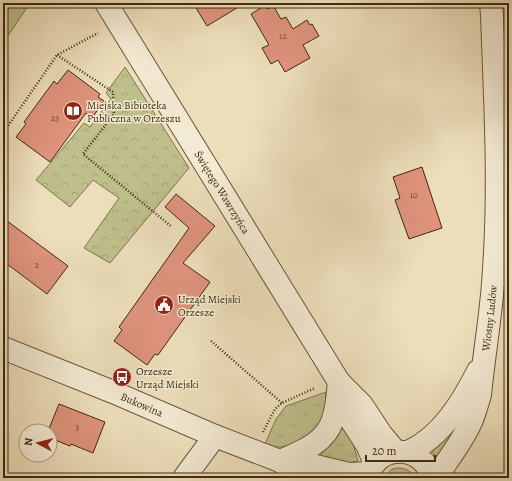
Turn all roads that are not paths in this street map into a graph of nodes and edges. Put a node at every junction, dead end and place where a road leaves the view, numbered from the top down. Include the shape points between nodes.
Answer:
1 (106, 3) edge
2 (497, 10) edge
3 (3, 348) edge
4 (484, 357) junction
5 (330, 384) junction
6 (215, 436) junction
7 (402, 452) junction
8 (280, 462) junction
9 (370, 471) edge
10 (184, 478) edge
11 (306, 478) edge
12 (432, 478) edge
13 (436, 478) edge

1 - 5 street, Świętego Wawrzyńca
2 - 4 street, Wiosny Ludów via 497,220
3 - 6 street, Bukowina
4 - 7 street, Wiosny Ludów via 470,388 449,418 427,442
4 - 13 street, Wiosny Ludów via 480,395 471,422
5 - 7 street, Świętego Wawrzyńca via 362,404 381,434
5 - 8 street via 333,420 324,435 311,447
5 - 9 street, Świętego Wawrzyńca via 367,445
6 - 8 street, Bukowina
6 - 10 street
7 - 9 street, Wiosny Ludów via 384,455
7 - 12 street, Świętego Wawrzyńca via 419,457 428,466
8 - 9 street, Bukowina via 307,464 349,474
8 - 11 street, Bukowina

